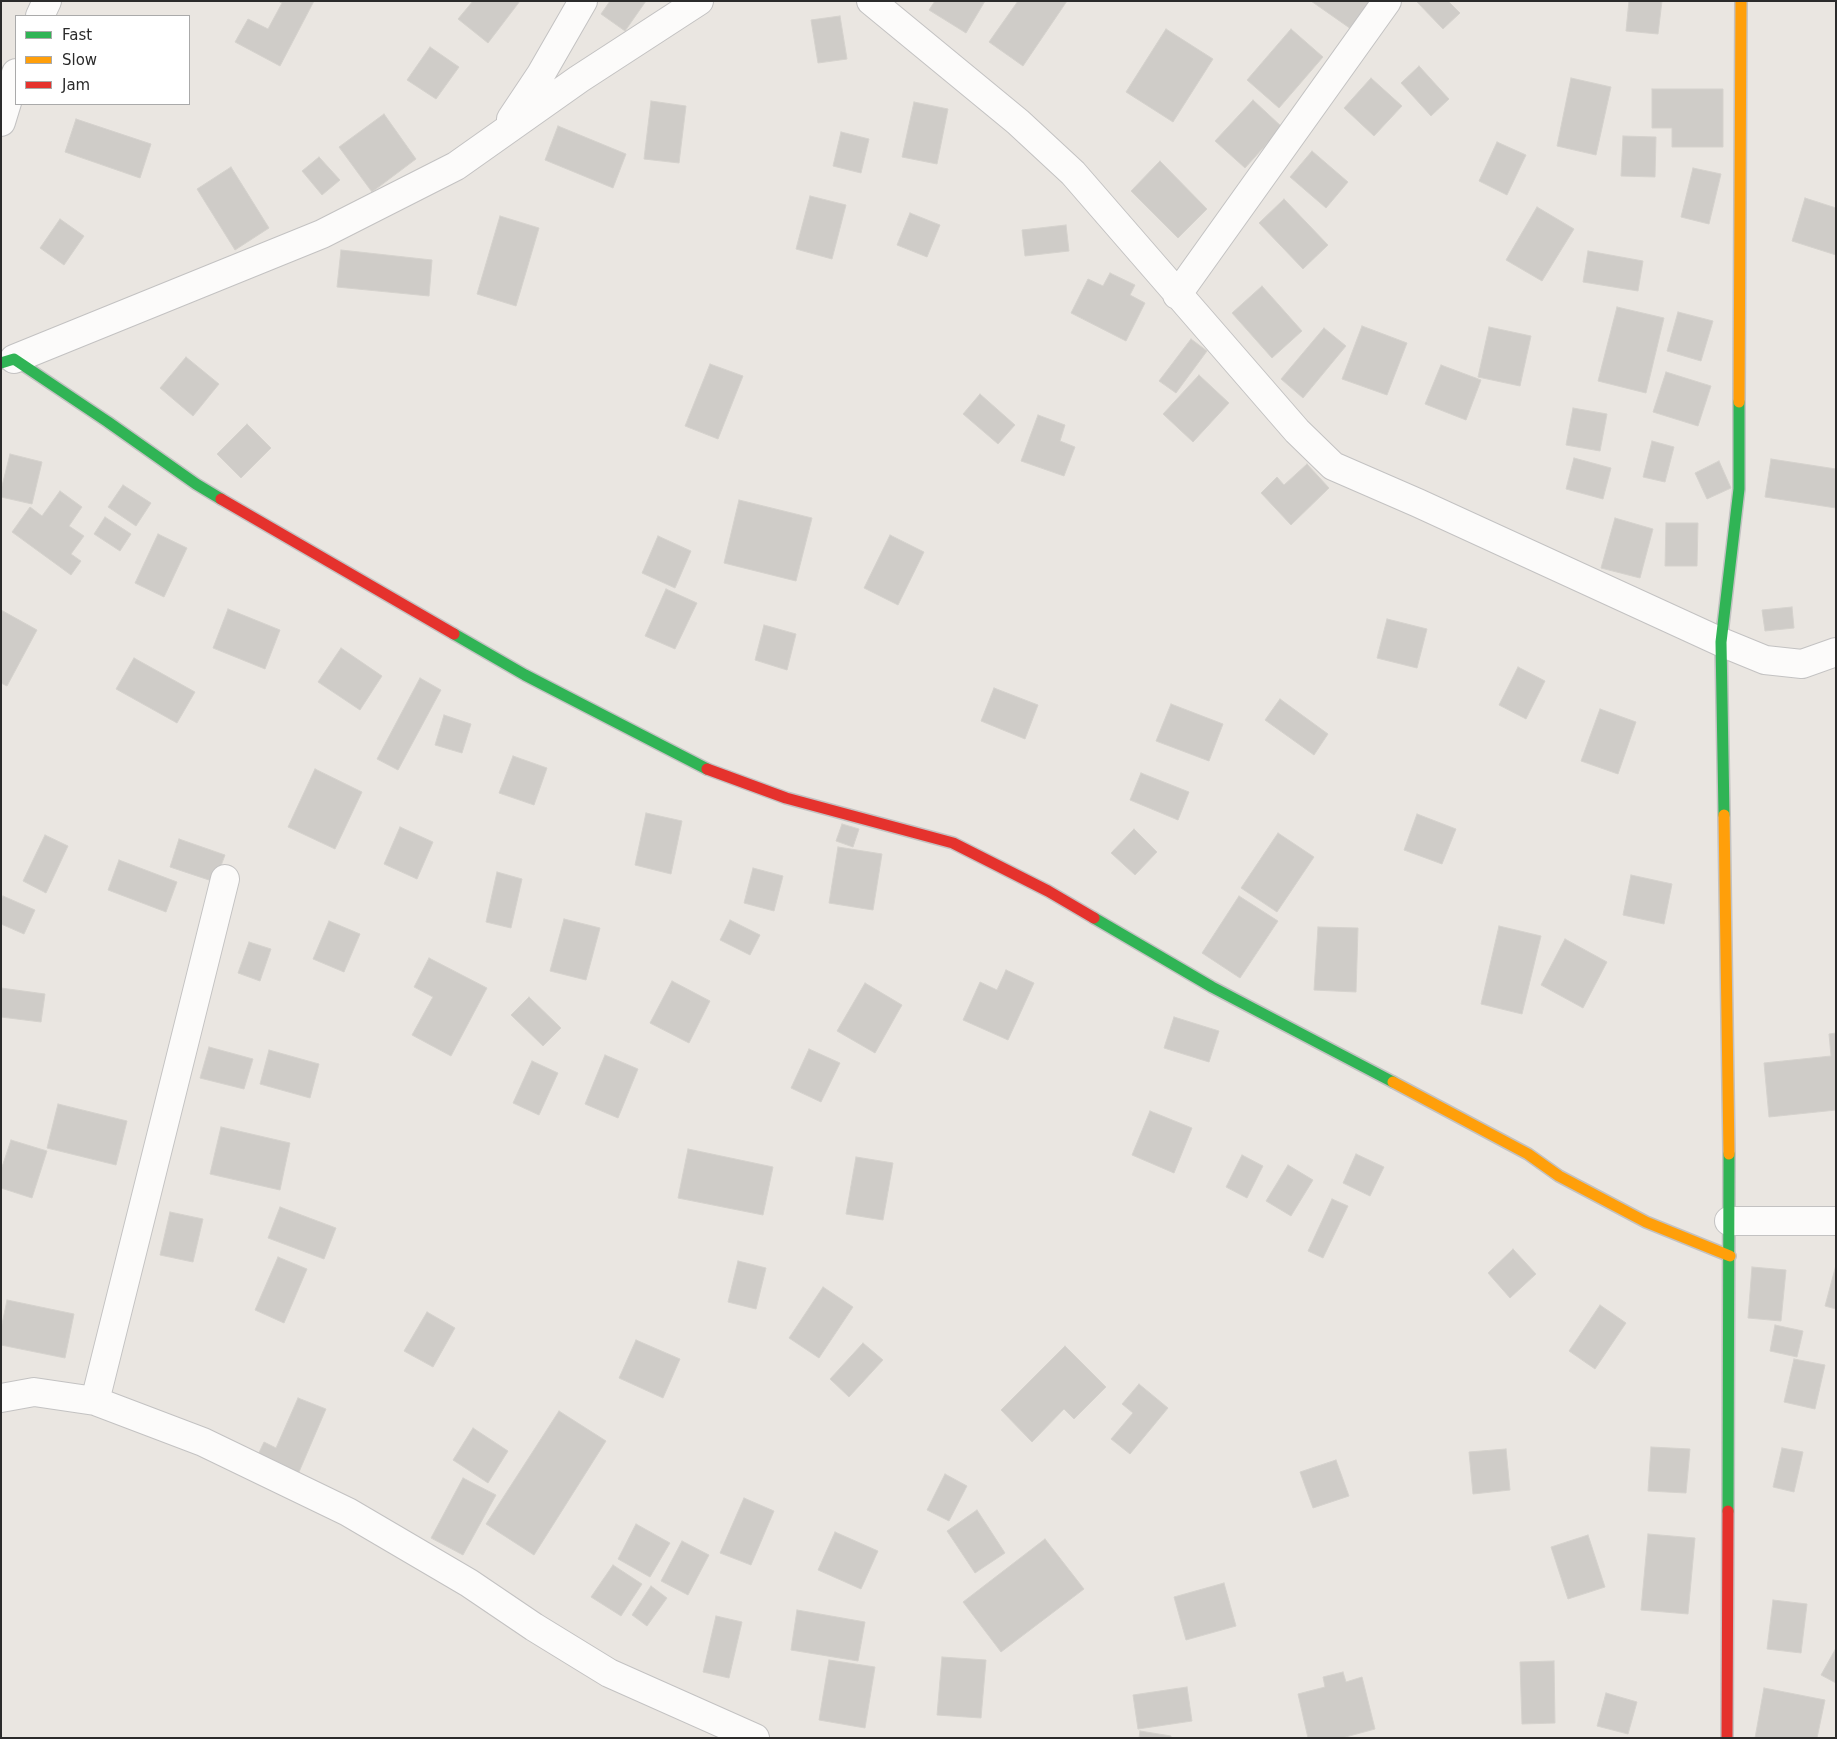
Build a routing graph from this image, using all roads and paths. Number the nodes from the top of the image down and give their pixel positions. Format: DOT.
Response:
graph roads {
  1 [pos="47,1"];
  2 [pos="583,1"];
  3 [pos="700,1"];
  4 [pos="871,1"];
  5 [pos="1387,1"];
  6 [pos="1741,1"];
  7 [pos="40,15"];
  8 [pos="15,76"];
  9 [pos="1,122"];
  10 [pos="503,132"];
  11 [pos="1177,295"];
  12 [pos="8,361"];
  13 [pos="1721,642"];
  14 [pos="1836,652"];
  15 [pos="225,879"];
  16 [pos="1729,1220"];
  17 [pos="1836,1221"];
  18 [pos="1730,1256"];
  19 [pos="1,1398"];
  20 [pos="95,1401"];
  21 [pos="755,1738"];
  22 [pos="1727,1738"];
  1 -- 7 [label="street"];
  2 -- 10 [label="street"];
  3 -- 10 [label="street"];
  4 -- 11 [label="street"];
  5 -- 11 [label="street"];
  6 -- 13 [label="street"];
  8 -- 9 [label="street"];
  10 -- 12 [label="street"];
  11 -- 13 [label="street"];
  12 -- 18 [label="street"];
  13 -- 14 [label="street"];
  13 -- 16 [label="street"];
  15 -- 20 [label="street"];
  16 -- 17 [label="street"];
  16 -- 18 [label="street"];
  18 -- 22 [label="street"];
  19 -- 20 [label="street"];
  20 -- 21 [label="street"];
}
